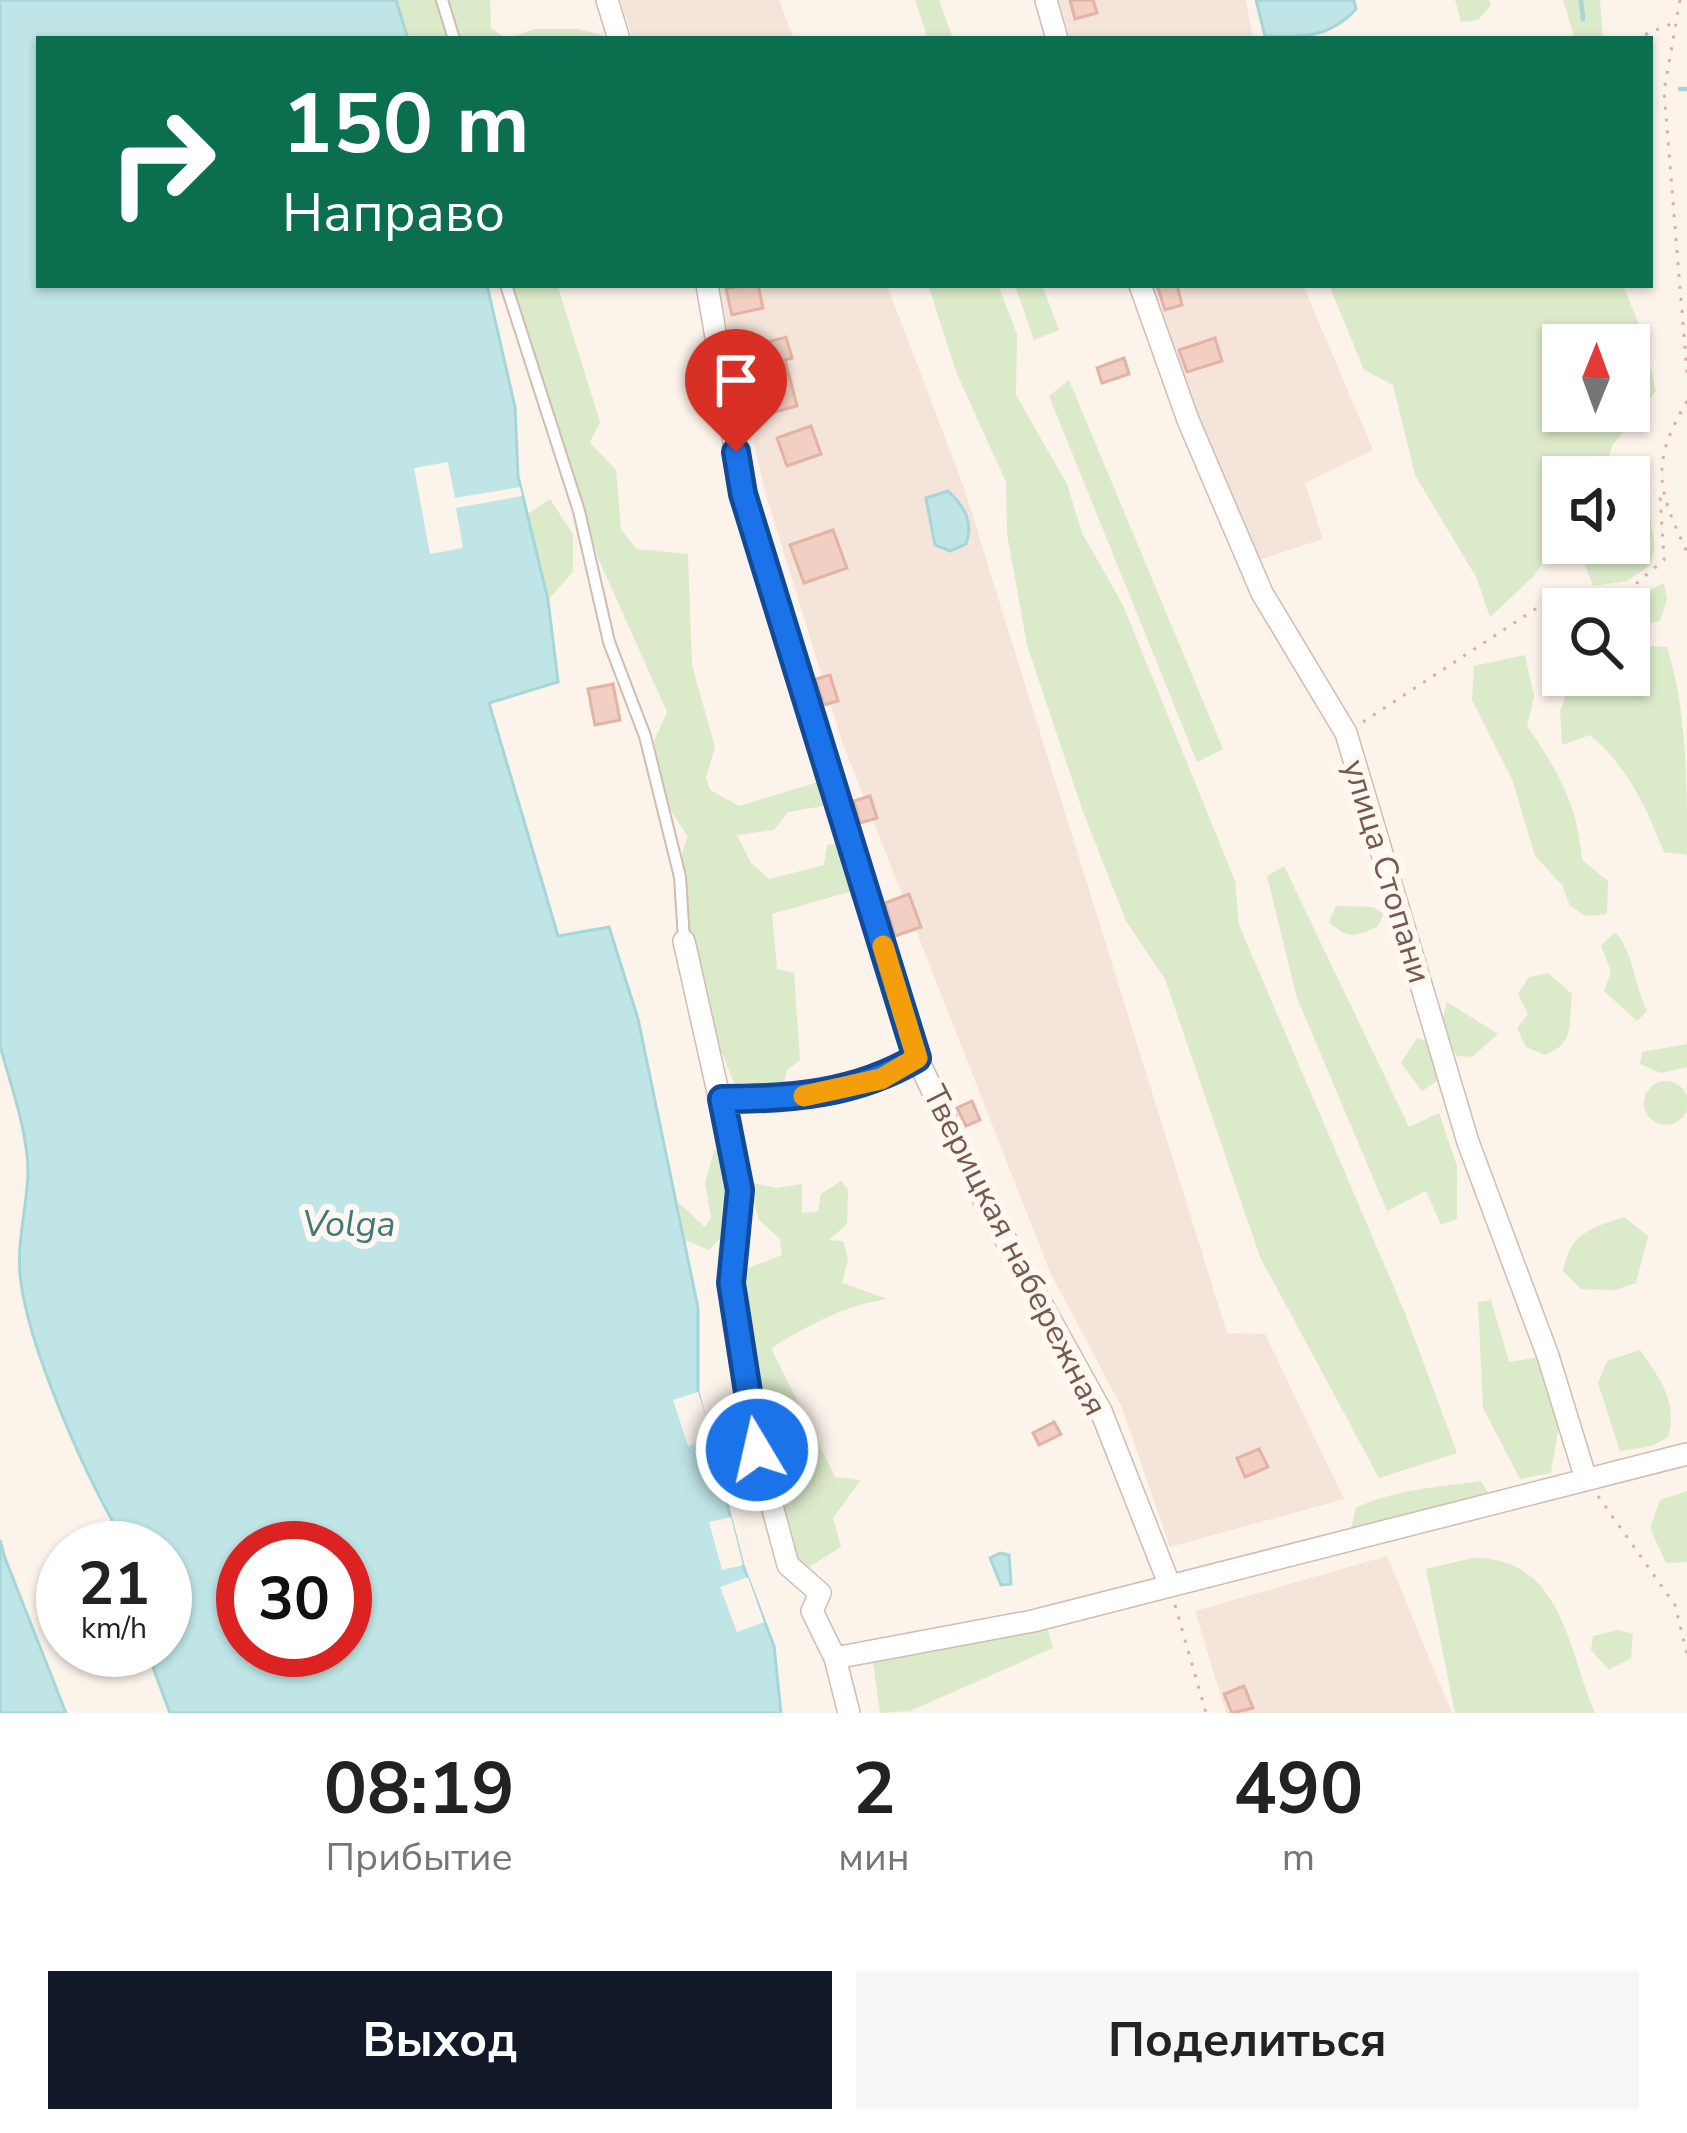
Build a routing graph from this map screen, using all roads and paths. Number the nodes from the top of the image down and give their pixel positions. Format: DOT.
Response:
graph roads {
  1 [pos="442,0"];
  2 [pos="607,0"];
  3 [pos="1046,0"];
  4 [pos="1680,0"];
  5 [pos="1674,22"];
  6 [pos="453,36"];
  7 [pos="618,36"];
  8 [pos="1056,36"];
  9 [pos="1641,36"];
  10 [pos="507,288"];
  11 [pos="708,288"];
  12 [pos="1141,288"];
  13 [pos="1687,373"];
  14 [pos="1687,401"];
  15 [pos="1660,494"];
  16 [pos="1687,552"];
  17 [pos="1346,733"];
  18 [pos="684,941"];
  19 [pos="917,1058"];
  20 [pos="722,1099"];
  21 [pos="1687,1454"];
  22 [pos="1586,1479"];
  23 [pos="1169,1586"];
  24 [pos="1687,1654"];
  25 [pos="836,1658"];
  26 [pos="849,1713"];
  27 [pos="1206,1713"];
  1 -- 6 [label="lane"];
  2 -- 7 [label="street"];
  3 -- 8 [label="street"];
  4 -- 5 [label="path"];
  5 -- 9 [label="path"];
  5 -- 13 [label="path"];
  10 -- 18 [label="lane"];
  11 -- 19 [label="street, Тверицкая набережная"];
  12 -- 17 [label="street, улица Стопани"];
  14 -- 15 [label="path"];
  15 -- 16 [label="path"];
  15 -- 17 [label="path"];
  17 -- 22 [label="street, улица Стопани"];
  18 -- 20 [label="street"];
  19 -- 20 [label="lane"];
  19 -- 23 [label="street, Тверицкая набережная"];
  20 -- 25 [label="street"];
  21 -- 22 [label="street"];
  22 -- 23 [label="street"];
  22 -- 24 [label="path"];
  23 -- 25 [label="street"];
  23 -- 27 [label="path"];
  25 -- 26 [label="street"];
}
